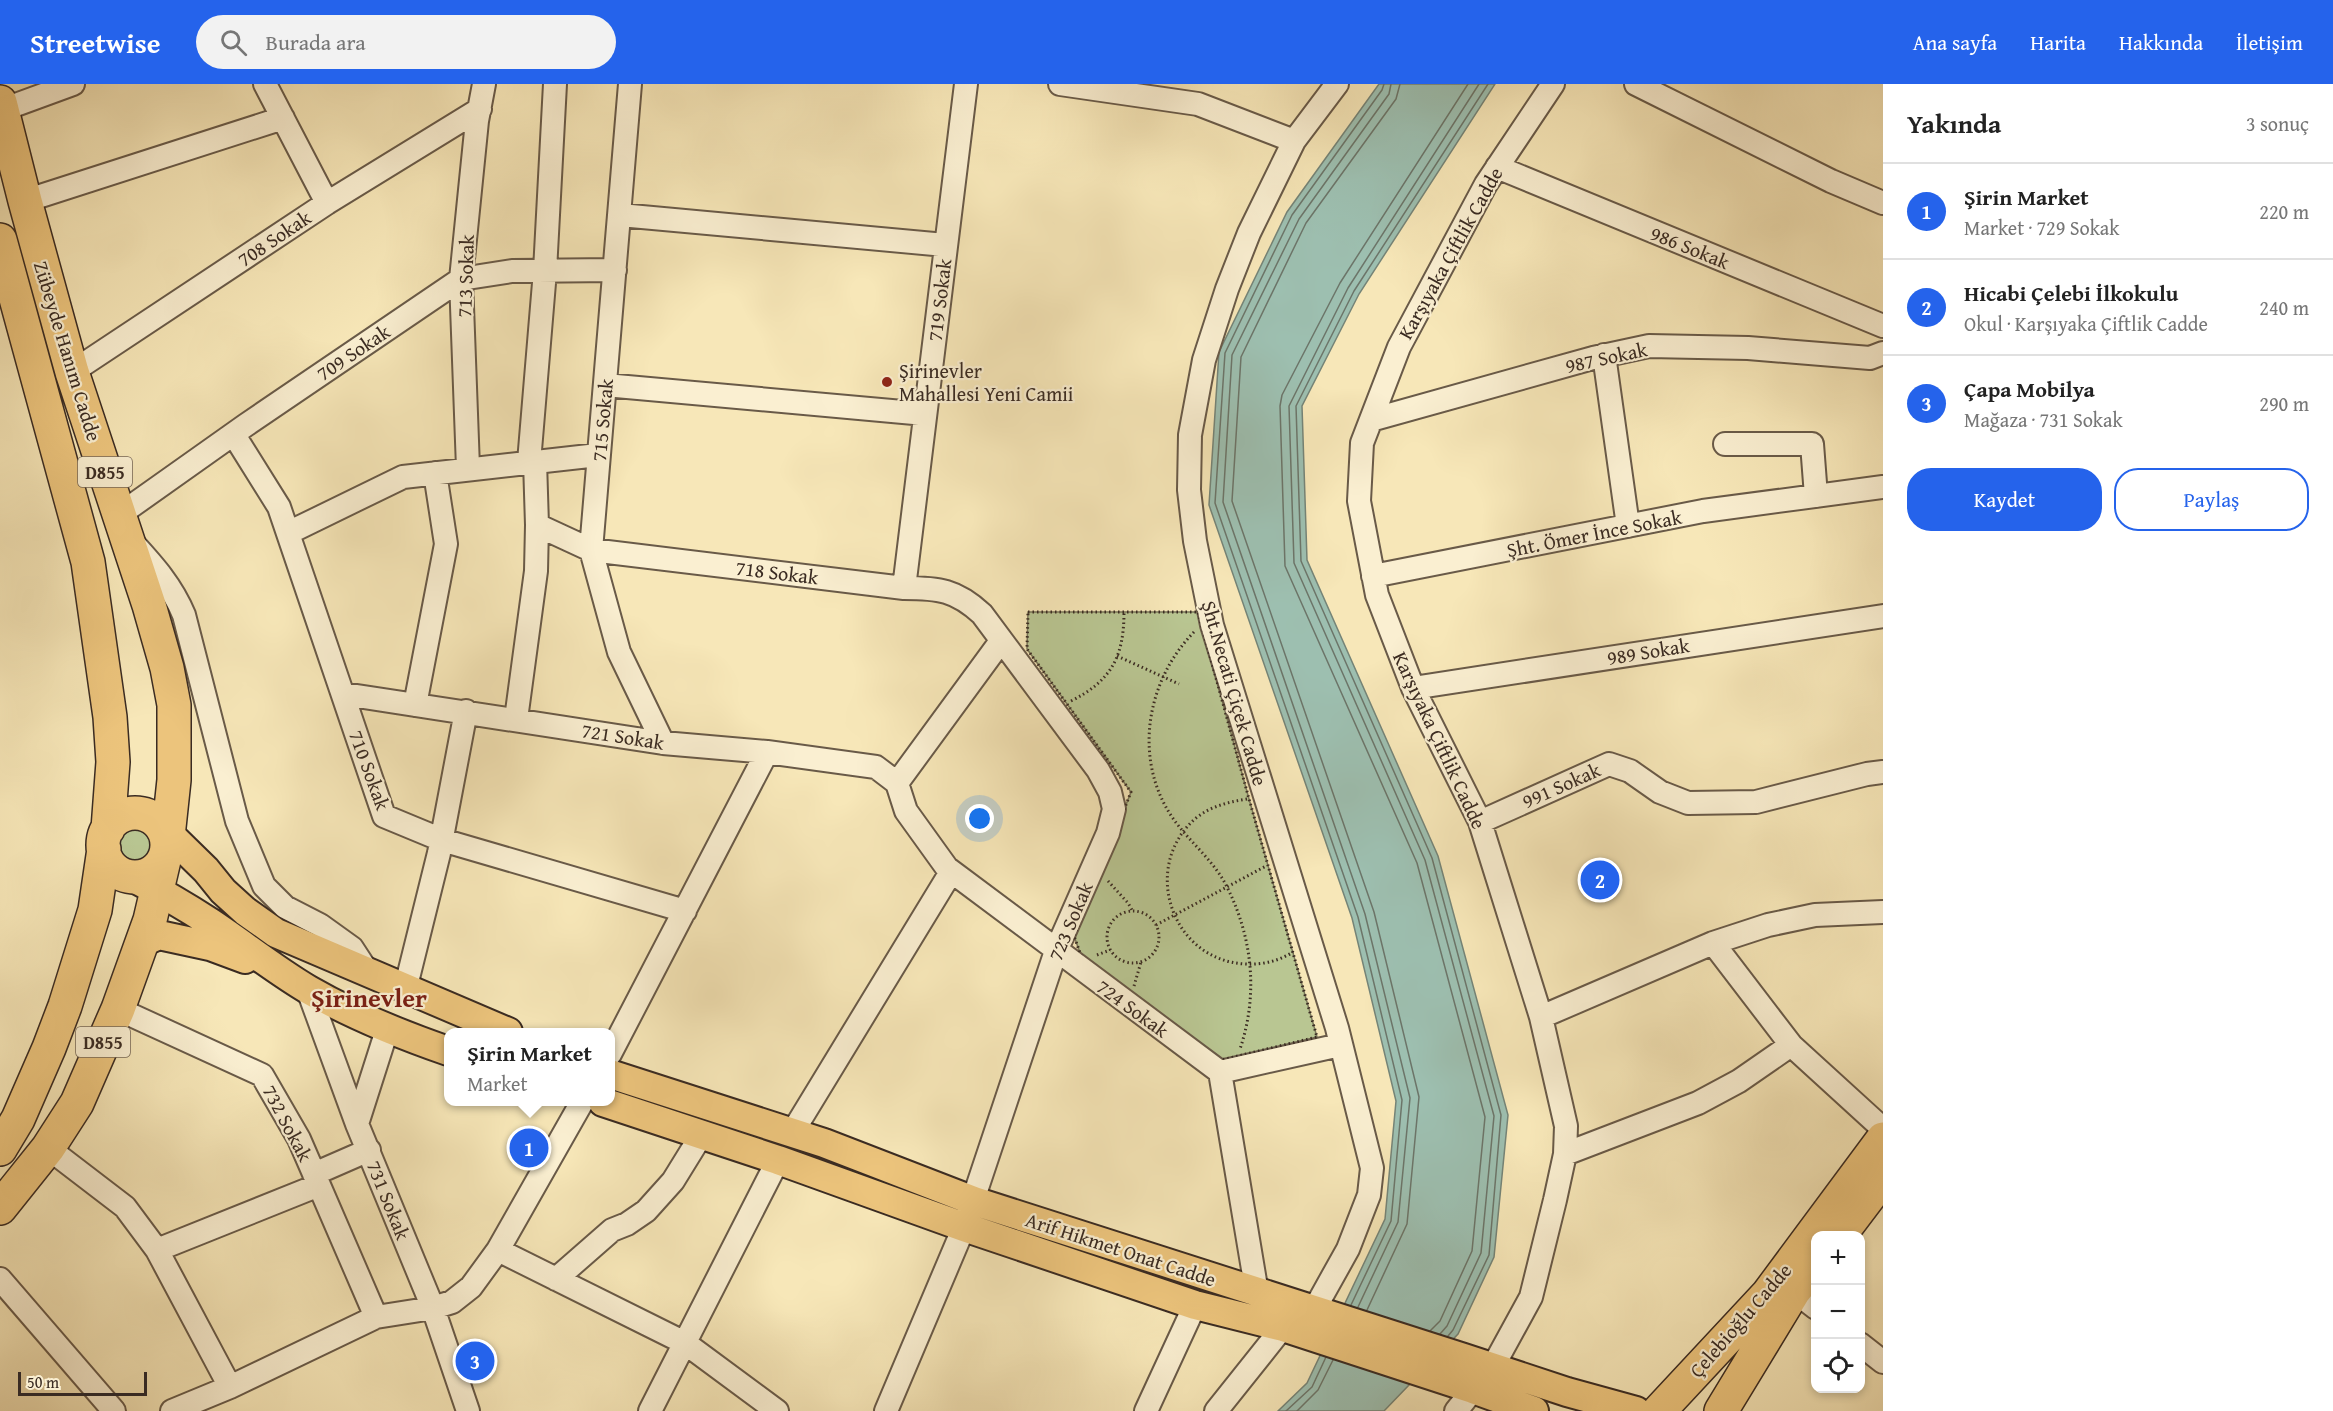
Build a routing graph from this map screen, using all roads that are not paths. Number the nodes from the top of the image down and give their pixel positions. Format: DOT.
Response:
graph roads {
  1 [pos="73,84"];
  2 [pos="265,84"];
  3 [pos="484,84"];
  4 [pos="555,84"];
  5 [pos="630,84"];
  6 [pos="966,84"];
  7 [pos="1060,84"];
  8 [pos="1337,84"];
  9 [pos="1552,84"];
  10 [pos="1636,84"];
  11 [pos="1197,94"];
  12 [pos="1,106"];
  13 [pos="480,109"];
  14 [pos="283,118"];
  15 [pos="1294,141"];
  16 [pos="1497,167"];
  17 [pos="25,201"];
  18 [pos="327,202"];
  19 [pos="1883,203"];
  20 [pos="620,216"];
  21 [pos="0,240"];
  22 [pos="945,245"];
  23 [pos="615,270"];
  24 [pos="545,271"];
  25 [pos="461,279"];
  26 [pos="1883,326"];
  27 [pos="1883,353"];
  28 [pos="1604,355"];
  29 [pos="72,372"];
  30 [pos="605,385"];
  31 [pos="925,414"];
  32 [pos="1371,420"];
  33 [pos="234,435"];
  34 [pos="1725,444"];
  35 [pos="598,455"];
  36 [pos="532,461"];
  37 [pos="468,468"];
  38 [pos="435,473"];
  39 [pos="1883,487"];
  40 [pos="1816,496"];
  41 [pos="122,525"];
  42 [pos="537,525"];
  43 [pos="1628,526"];
  44 [pos="288,533"];
  45 [pos="591,550"];
  46 [pos="1373,576"];
  47 [pos="904,588"];
  48 [pos="1883,616"];
  49 [pos="1001,640"];
  50 [pos="1413,688"];
  51 [pos="344,694"];
  52 [pos="415,705"];
  53 [pos="466,711"];
  54 [pos="516,719"];
  55 [pos="663,743"];
  56 [pos="767,752"];
  57 [pos="1883,772"];
  58 [pos="174,778"];
  59 [pos="897,783"];
  60 [pos="1480,822"];
  61 [pos="106,839"];
  62 [pos="442,840"];
  63 [pos="165,841"];
  64 [pos="206,870"];
  65 [pos="951,872"];
  66 [pos="144,883"];
  67 [pos="685,911"];
  68 [pos="1883,912"];
  69 [pos="141,943"];
  70 [pos="1713,943"];
  71 [pos="1056,951"];
  72 [pos="279,971"];
  73 [pos="369,974"];
  74 [pos="308,990"];
  75 [pos="405,990"];
  76 [pos="118,1009"];
  77 [pos="1541,1017"];
  78 [pos="498,1028"];
  79 [pos="387,1030"];
  80 [pos="615,1044"];
  81 [pos="1340,1045"];
  82 [pos="1791,1045"];
  83 [pos="444,1050"];
  84 [pos="1220,1072"];
  85 [pos="615,1076"];
  86 [pos="615,1105"];
  87 [pos="579,1106"];
  88 [pos="357,1124"];
  89 [pos="1883,1129"];
  90 [pos="792,1133"];
  91 [pos="702,1134"];
  92 [pos="1883,1139"];
  93 [pos="48,1148"];
  94 [pos="0,1149"];
  95 [pos="369,1150"];
  96 [pos="1565,1154"];
  97 [pos="778,1160"];
  98 [pos="1883,1178"];
  99 [pos="317,1179"];
  100 [pos="974,1201"];
  101 [pos="0,1208"];
  102 [pos="964,1227"];
  103 [pos="1843,1231"];
  104 [pos="157,1250"];
  105 [pos="498,1250"];
  106 [pos="1811,1278"];
  107 [pos="0,1279"];
  108 [pos="556,1279"];
  109 [pos="1257,1293"];
  110 [pos="1805,1300"];
  111 [pos="1195,1305"];
  112 [pos="433,1308"];
  113 [pos="376,1317"];
  114 [pos="1321,1321"];
  115 [pos="1283,1327"];
  116 [pos="686,1342"];
  117 [pos="1865,1348"];
  118 [pos="1883,1362"];
  119 [pos="1479,1384"];
  120 [pos="230,1387"];
  121 [pos="114,1411"];
  122 [pos="172,1411"];
  123 [pos="468,1411"];
  124 [pos="650,1411"];
  125 [pos="777,1411"];
  126 [pos="886,1411"];
  127 [pos="1146,1411"];
  128 [pos="1216,1411"];
  129 [pos="1456,1411"];
  130 [pos="1534,1411"];
  131 [pos="1636,1411"];
  132 [pos="1659,1411"];
  133 [pos="1721,1411"];
  1 -- 12 [label="street"];
  2 -- 14 [label="street"];
  3 -- 13 [label="street, 713 Sokak"];
  4 -- 24 [label="street"];
  5 -- 20 [label="street, 715 Sokak"];
  6 -- 22 [label="street, 719 Sokak"];
  7 -- 11 [label="street"];
  8 -- 15 [label="street, Şht.Necati Çiçek Cadde"];
  9 -- 16 [label="street, Karşıyaka Çiftlik Cadde"];
  10 -- 19 [label="street"];
  11 -- 15 [label="street"];
  12 -- 17 [label="highway, Zübeyde Hanım Cadde / D855"];
  13 -- 18 [label="street, 708 Sokak"];
  13 -- 25 [label="street, 713 Sokak"];
  14 -- 17 [label="street"];
  14 -- 18 [label="street"];
  15 -- 81 [label="street, Şht.Necati Çiçek Cadde"];
  16 -- 26 [label="street, 986 Sokak"];
  16 -- 32 [label="street, Karşıyaka Çiftlik Cadde"];
  17 -- 29 [label="highway, Zübeyde Hanım Cadde / D855"];
  18 -- 29 [label="street, 708 Sokak"];
  20 -- 22 [label="street"];
  20 -- 23 [label="street, 715 Sokak"];
  21 -- 61 [label="highway, Zübeyde Hanım Cadde / D855"];
  22 -- 31 [label="street, 719 Sokak"];
  23 -- 24 [label="street, 709 Sokak"];
  23 -- 30 [label="street, 715 Sokak"];
  24 -- 25 [label="street, 709 Sokak"];
  24 -- 36 [label="street"];
  25 -- 33 [label="street, 709 Sokak"];
  25 -- 37 [label="street, 713 Sokak"];
  27 -- 28 [label="street, 987 Sokak"];
  28 -- 32 [label="street, 987 Sokak"];
  28 -- 43 [label="street"];
  29 -- 41 [label="highway, Zübeyde Hanım Cadde / D855"];
  30 -- 31 [label="street"];
  30 -- 35 [label="street, 715 Sokak"];
  31 -- 47 [label="street, 719 Sokak"];
  32 -- 46 [label="street, Karşıyaka Çiftlik Cadde"];
  33 -- 41 [label="street, 709 Sokak"];
  33 -- 44 [label="street, 710 Sokak"];
  34 -- 40 [label="street"];
  35 -- 36 [label="street"];
  35 -- 45 [label="street, 715 Sokak"];
  36 -- 37 [label="street"];
  36 -- 42 [label="street"];
  37 -- 38 [label="street"];
  38 -- 44 [label="street"];
  38 -- 52 [label="street"];
  39 -- 40 [label="street, Şht. Ömer İnce Sokak"];
  40 -- 43 [label="street, Şht. Ömer İnce Sokak"];
  41 -- 58 [label="highway, Zübeyde Hanım Cadde / D855"];
  41 -- 73 [label="street"];
  42 -- 45 [label="street, 718 Sokak"];
  42 -- 54 [label="street"];
  43 -- 46 [label="street, Şht. Ömer İnce Sokak"];
  44 -- 51 [label="street, 710 Sokak"];
  45 -- 47 [label="street, 718 Sokak"];
  45 -- 55 [label="street, 715 Sokak"];
  46 -- 50 [label="street, Karşıyaka Çiftlik Cadde"];
  47 -- 49 [label="street, 718 Sokak"];
  48 -- 50 [label="street, 989 Sokak"];
  49 -- 59 [label="street"];
  49 -- 71 [label="street, 723 Sokak"];
  50 -- 60 [label="street, Karşıyaka Çiftlik Cadde"];
  51 -- 52 [label="street, 721 Sokak"];
  51 -- 62 [label="street, 710 Sokak"];
  52 -- 53 [label="street, 721 Sokak"];
  53 -- 54 [label="street, 721 Sokak"];
  53 -- 62 [label="street"];
  54 -- 55 [label="street, 721 Sokak"];
  55 -- 56 [label="street, 721 Sokak"];
  56 -- 59 [label="street, 721 Sokak"];
  56 -- 67 [label="street"];
  57 -- 60 [label="street, 991 Sokak"];
  58 -- 63 [label="highway, Zübeyde Hanım Cadde / D855"];
  58 -- 64 [label="main road"];
  59 -- 65 [label="street, 724 Sokak"];
  60 -- 77 [label="street, Karşıyaka Çiftlik Cadde"];
  61 -- 63 [label="highway"];
  61 -- 66 [label="highway"];
  61 -- 94 [label="highway, Zübeyde Hanım Cadde / D855"];
  62 -- 67 [label="street, 710 Sokak"];
  62 -- 75 [label="street"];
  63 -- 64 [label="main road"];
  63 -- 66 [label="highway, Zübeyde Hanım Cadde / D855"];
  64 -- 73 [label="main road"];
  65 -- 71 [label="street, 724 Sokak"];
  65 -- 90 [label="street"];
  66 -- 69 [label="highway, Zübeyde Hanım Cadde / D855"];
  66 -- 72 [label="main road"];
  67 -- 80 [label="street"];
  68 -- 70 [label="street"];
  69 -- 72 [label="main road"];
  69 -- 76 [label="highway, Zübeyde Hanım Cadde / D855"];
  70 -- 77 [label="street"];
  70 -- 82 [label="street"];
  71 -- 84 [label="street, 724 Sokak"];
  71 -- 100 [label="street, 723 Sokak"];
  72 -- 74 [label="main road"];
  73 -- 75 [label="main road"];
  74 -- 79 [label="main road"];
  74 -- 88 [label="street, 731 Sokak"];
  75 -- 78 [label="main road"];
  76 -- 93 [label="highway, Zübeyde Hanım Cadde / D855"];
  76 -- 99 [label="street, 732 Sokak"];
  77 -- 96 [label="street, Karşıyaka Çiftlik Cadde"];
  79 -- 83 [label="main road"];
  79 -- 88 [label="street"];
  81 -- 84 [label="street"];
  81 -- 114 [label="street, Şht.Necati Çiçek Cadde"];
  82 -- 89 [label="street"];
  82 -- 96 [label="street"];
  84 -- 109 [label="street"];
  85 -- 90 [label="main road, Arif Hikmet Onat Cadde"];
  86 -- 91 [label="main road, Arif Hikmet Onat Cadde"];
  87 -- 105 [label="street"];
  88 -- 95 [label="street, 731 Sokak"];
  90 -- 100 [label="main road, Arif Hikmet Onat Cadde"];
  91 -- 97 [label="main road, Arif Hikmet Onat Cadde"];
  91 -- 108 [label="street"];
  92 -- 132 [label="highway, Çelebioğlu Cadde"];
  93 -- 101 [label="highway, Zübeyde Hanım Cadde / D855"];
  93 -- 104 [label="street"];
  95 -- 99 [label="street"];
  95 -- 112 [label="street, 731 Sokak"];
  96 -- 119 [label="street, Karşıyaka Çiftlik Cadde"];
  97 -- 102 [label="main road, Arif Hikmet Onat Cadde"];
  97 -- 116 [label="street"];
  98 -- 103 [label="highway"];
  99 -- 104 [label="street"];
  99 -- 113 [label="street, 732 Sokak"];
  100 -- 102 [label="street, 723 Sokak"];
  100 -- 109 [label="main road, Arif Hikmet Onat Cadde"];
  102 -- 111 [label="main road, Arif Hikmet Onat Cadde"];
  102 -- 126 [label="street, 723 Sokak"];
  104 -- 120 [label="street"];
  105 -- 108 [label="street"];
  105 -- 112 [label="street"];
  106 -- 110 [label="highway, Çelebioğlu Cadde"];
  107 -- 121 [label="street"];
  108 -- 116 [label="street"];
  109 -- 114 [label="main road, Arif Hikmet Onat Cadde"];
  110 -- 133 [label="highway, Çelebioğlu Cadde"];
  111 -- 115 [label="main road, Arif Hikmet Onat Cadde"];
  111 -- 127 [label="street"];
  112 -- 113 [label="street"];
  112 -- 123 [label="street, 731 Sokak"];
  113 -- 120 [label="street"];
  114 -- 115 [label="main road, Arif Hikmet Onat Cadde"];
  114 -- 119 [label="main road, Arif Hikmet Onat Cadde"];
  115 -- 128 [label="street"];
  116 -- 124 [label="street"];
  116 -- 125 [label="street"];
  117 -- 118 [label="street"];
  119 -- 129 [label="street, Karşıyaka Çiftlik Cadde"];
  119 -- 130 [label="main road, Arif Hikmet Onat Cadde"];
  119 -- 131 [label="main road, Arif Hikmet Onat Cadde"];
  120 -- 122 [label="street"];
}
